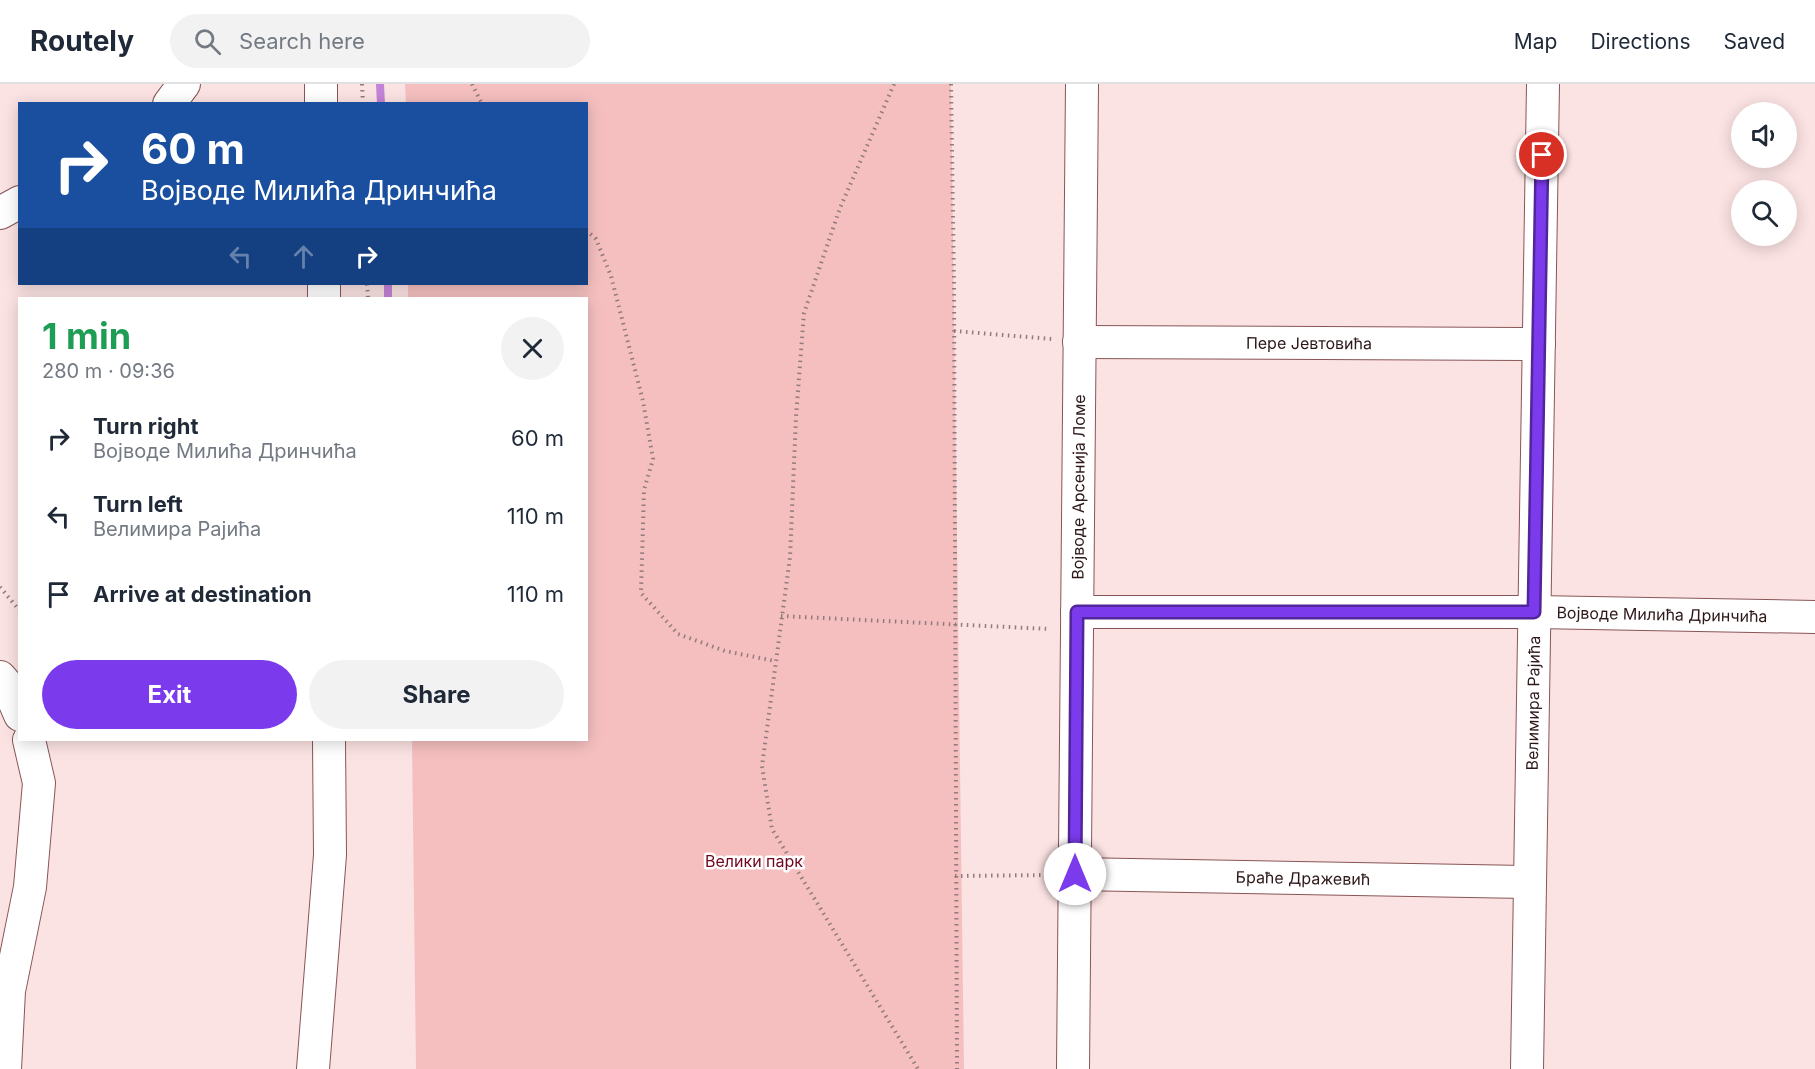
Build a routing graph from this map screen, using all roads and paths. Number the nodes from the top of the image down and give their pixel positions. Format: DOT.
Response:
graph roads {
  1 [pos="184,84"];
  2 [pos="321,84"];
  3 [pos="362,84"];
  4 [pos="472,84"];
  5 [pos="894,84"];
  6 [pos="951,84"];
  7 [pos="1082,84"];
  8 [pos="1543,84"];
  9 [pos="170,102"];
  10 [pos="321,102"];
  11 [pos="363,102"];
  12 [pos="481,102"];
  13 [pos="18,203"];
  14 [pos="0,213"];
  15 [pos="588,232"];
  16 [pos="954,332"];
  17 [pos="1079,342"];
  18 [pos="1539,344"];
  19 [pos="0,587"];
  20 [pos="18,609"];
  21 [pos="1534,612"];
  22 [pos="781,616"];
  23 [pos="1815,617"];
  24 [pos="1077,621"];
  25 [pos="955,624"];
  26 [pos="775,661"];
  27 [pos="0,677"];
  28 [pos="18,710"];
  29 [pos="29,741"];
  30 [pos="329,741"];
  31 [pos="1075,874"];
  32 [pos="955,876"];
  33 [pos="1530,882"];
  34 [pos="5,1069"];
  35 [pos="313,1069"];
  36 [pos="918,1069"];
  37 [pos="957,1069"];
  38 [pos="1073,1069"];
  39 [pos="1527,1069"];
  1 -- 9 [label="street"];
  2 -- 10 [label="street"];
  3 -- 11 [label="path"];
  4 -- 12 [label="path"];
  5 -- 22 [label="path"];
  6 -- 16 [label="path"];
  7 -- 17 [label="street, Војводе Арсенија Ломе"];
  8 -- 18 [label="street, Велимира Рајића"];
  13 -- 14 [label="street"];
  15 -- 26 [label="path"];
  16 -- 17 [label="path"];
  16 -- 25 [label="path"];
  17 -- 18 [label="street, Пере Јевтовића"];
  17 -- 24 [label="street, Војводе Арсенија Ломе"];
  18 -- 21 [label="street, Велимира Рајића"];
  19 -- 20 [label="path"];
  21 -- 23 [label="street, Војводе Милића Дринчића"];
  21 -- 24 [label="street, Војводе Милића Дринчића"];
  21 -- 33 [label="street, Велимира Рајића"];
  22 -- 25 [label="path"];
  22 -- 26 [label="path"];
  24 -- 25 [label="path"];
  24 -- 31 [label="street, Војводе Арсенија Ломе"];
  25 -- 32 [label="path"];
  26 -- 36 [label="path"];
  27 -- 28 [label="street"];
  29 -- 34 [label="street"];
  30 -- 35 [label="street"];
  31 -- 32 [label="path"];
  31 -- 33 [label="street, Браће Дражевић"];
  31 -- 38 [label="street, Војводе Арсенија Ломе"];
  32 -- 37 [label="path"];
  33 -- 39 [label="street, Велимира Рајића"];
}
